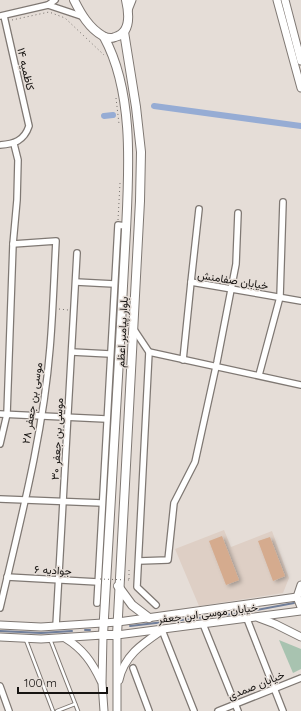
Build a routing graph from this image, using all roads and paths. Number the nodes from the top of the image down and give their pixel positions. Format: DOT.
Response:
graph roads {
  1 [pos="55,0"];
  2 [pos="74,0"];
  3 [pos="126,0"];
  4 [pos="132,0"];
  5 [pos="277,0"];
  6 [pos="285,0"];
  7 [pos="48,5"];
  8 [pos="128,10"];
  9 [pos="2,16"];
  10 [pos="84,18"];
  11 [pos="5,22"];
  12 [pos="124,32"];
  13 [pos="104,37"];
  14 [pos="126,49"];
  15 [pos="300,53"];
  16 [pos="109,55"];
  17 [pos="301,61"];
  18 [pos="301,88"];
  19 [pos="116,98"];
  20 [pos="120,130"];
  21 [pos="14,144"];
  22 [pos="0,145"];
  23 [pos="120,183"];
  24 [pos="283,202"];
  25 [pos="199,209"];
  26 [pos="238,213"];
  27 [pos="122,226"];
  28 [pos="14,244"];
  29 [pos="77,253"];
  30 [pos="76,282"];
  31 [pos="191,282"];
  32 [pos="114,284"];
  33 [pos="232,288"];
  34 [pos="280,297"];
  35 [pos="301,301"];
  36 [pos="52,309"];
  37 [pos="74,310"];
  38 [pos="133,328"];
  39 [pos="72,352"];
  40 [pos="149,352"];
  41 [pos="110,354"];
  42 [pos="183,360"];
  43 [pos="216,366"];
  44 [pos="260,376"];
  45 [pos="301,385"];
  46 [pos="0,414"];
  47 [pos="7,414"];
  48 [pos="41,416"];
  49 [pos="68,417"];
  50 [pos="106,419"];
  51 [pos="0,444"];
  52 [pos="0,499"];
  53 [pos="25,500"];
  54 [pos="63,502"];
  55 [pos="102,504"];
  56 [pos="139,561"];
  57 [pos="130,570"];
  58 [pos="7,578"];
  59 [pos="59,580"];
  60 [pos="99,580"];
  61 [pos="301,585"];
  62 [pos="118,586"];
  63 [pos="297,597"];
  64 [pos="97,603"];
  65 [pos="156,605"];
  66 [pos="301,607"];
  67 [pos="0,608"];
  68 [pos="301,610"];
  69 [pos="257,617"];
  70 [pos="149,618"];
  71 [pos="247,619"];
  72 [pos="118,622"];
  73 [pos="103,623"];
  74 [pos="203,624"];
  75 [pos="0,625"];
  76 [pos="79,625"];
  77 [pos="56,626"];
  78 [pos="162,630"];
  79 [pos="103,635"];
  80 [pos="117,635"];
  81 [pos="0,637"];
  82 [pos="80,637"];
  83 [pos="301,637"];
  84 [pos="65,638"];
  85 [pos="25,639"];
  86 [pos="50,639"];
  87 [pos="133,668"];
  88 [pos="301,678"];
  89 [pos="102,683"];
  90 [pos="0,686"];
  91 [pos="274,688"];
  92 [pos="116,694"];
  93 [pos="75,704"];
  94 [pos="235,704"];
  95 [pos="9,711"];
  96 [pos="53,711"];
  97 [pos="57,711"];
  98 [pos="78,711"];
  99 [pos="104,711"];
  100 [pos="117,711"];
  101 [pos="149,711"];
  102 [pos="194,711"];
  103 [pos="218,711"];
  104 [pos="238,711"];
  105 [pos="283,711"];
  1 -- 7 [label="street"];
  2 -- 10 [label="main road"];
  3 -- 8 [label="main road, بلوار پیامبر اعظم"];
  4 -- 8 [label="main road"];
  5 -- 18 [label="main road"];
  6 -- 15 [label="main road"];
  7 -- 9 [label="street"];
  7 -- 10 [label="street"];
  8 -- 12 [label="main road, بلوار پیامبر اعظم"];
  9 -- 11 [label="street, کاظمیه ۱۴"];
  10 -- 13 [label="main road"];
  11 -- 16 [label="path"];
  11 -- 21 [label="street, کاظمیه ۱۴"];
  12 -- 13 [label="main road"];
  12 -- 14 [label="main road, بلوار پیامبر اعظم"];
  13 -- 16 [label="main road, بلوار پیامبر اعظم"];
  14 -- 16 [label="main road"];
  14 -- 38 [label="main road, بلوار پیامبر اعظم"];
  15 -- 17 [label="main road"];
  16 -- 27 [label="main road, بلوار پیامبر اعظم"];
  19 -- 20 [label="path"];
  21 -- 22 [label="street"];
  21 -- 28 [label="street"];
  23 -- 27 [label="path"];
  24 -- 34 [label="street"];
  25 -- 31 [label="street"];
  26 -- 33 [label="street"];
  27 -- 32 [label="street"];
  27 -- 73 [label="main road, بلوار پیامبر اعظم"];
  28 -- 36 [label="street, موسی بن جعفر ۲۸"];
  28 -- 47 [label="street"];
  29 -- 30 [label="street, موسی بن جعفر ۳۰"];
  30 -- 32 [label="street"];
  30 -- 37 [label="street, موسی بن جعفر ۳۰"];
  31 -- 33 [label="street, خیابان صفامنش"];
  31 -- 42 [label="street, خیابان صفامنش"];
  32 -- 41 [label="street"];
  33 -- 34 [label="street, خیابان صفامنش"];
  33 -- 43 [label="street"];
  34 -- 35 [label="street, خیابان صفامنش"];
  34 -- 44 [label="street"];
  36 -- 37 [label="path"];
  36 -- 48 [label="street, موسی بن جعفر ۲۸"];
  37 -- 39 [label="street, موسی بن جعفر ۳۰"];
  38 -- 40 [label="street"];
  38 -- 62 [label="main road, بلوار پیامبر اعظم"];
  39 -- 41 [label="street"];
  39 -- 49 [label="street, موسی بن جعفر ۳۰"];
  40 -- 42 [label="street"];
  40 -- 56 [label="street"];
  41 -- 50 [label="street"];
  42 -- 43 [label="street"];
  43 -- 44 [label="street"];
  43 -- 56 [label="street"];
  44 -- 45 [label="street"];
  46 -- 47 [label="street"];
  47 -- 48 [label="street"];
  47 -- 51 [label="street"];
  48 -- 49 [label="street"];
  48 -- 53 [label="street, موسی بن جعفر ۲۸"];
  49 -- 50 [label="street"];
  49 -- 54 [label="street, موسی بن جعفر ۳۰"];
  50 -- 55 [label="street"];
  52 -- 53 [label="street"];
  53 -- 54 [label="street"];
  53 -- 58 [label="street, موسی بن جعفر ۲۸"];
  54 -- 55 [label="street"];
  54 -- 59 [label="street, موسی بن جعفر ۳۰"];
  55 -- 60 [label="street"];
  56 -- 65 [label="street"];
  57 -- 60 [label="path, bridge"];
  58 -- 59 [label="street, جوادیه ۶"];
  58 -- 67 [label="street, موسی بن جعفر ۲۸"];
  59 -- 60 [label="street, جوادیه ۶"];
  59 -- 77 [label="street, موسی بن جعفر ۳۰"];
  60 -- 64 [label="street"];
  61 -- 63 [label="main road"];
  62 -- 70 [label="main road"];
  62 -- 72 [label="main road, بلوار پیامبر اعظم"];
  63 -- 66 [label="main road"];
  63 -- 70 [label="main road, خیابان موسی ابن جعفر"];
  68 -- 69 [label="main road, خیابان موسی ابن جعفر"];
  69 -- 71 [label="main road, خیابان موسی ابن جعفر"];
  69 -- 83 [label="main road"];
  70 -- 72 [label="main road, خیابان موسی ابن جعفر"];
  71 -- 74 [label="main road, خیابان موسی ابن جعفر"];
  71 -- 91 [label="street"];
  72 -- 73 [label="main road, خیابان موسی ابن جعفر"];
  72 -- 80 [label="main road, بلوار پیامبر اعظم"];
  73 -- 76 [label="main road, خیابان موسی ابن جعفر"];
  73 -- 79 [label="main road, بلوار پیامبر اعظم"];
  74 -- 78 [label="main road, خیابان موسی ابن جعفر"];
  74 -- 94 [label="street"];
  75 -- 77 [label="main road, خیابان موسی ابن جعفر"];
  76 -- 77 [label="main road, خیابان موسی ابن جعفر"];
  76 -- 82 [label="main road"];
  78 -- 80 [label="main road, خیابان موسی ابن جعفر"];
  78 -- 92 [label="main road"];
  78 -- 102 [label="street"];
  79 -- 80 [label="main road"];
  79 -- 82 [label="main road"];
  79 -- 89 [label="main road"];
  80 -- 92 [label="main road"];
  81 -- 85 [label="main road"];
  82 -- 84 [label="main road"];
  84 -- 86 [label="main road"];
  84 -- 89 [label="main road"];
  85 -- 86 [label="main road"];
  85 -- 96 [label="lane"];
  86 -- 93 [label="lane"];
  87 -- 101 [label="street"];
  88 -- 91 [label="street, خیابان صمدی"];
  89 -- 99 [label="main road"];
  90 -- 95 [label="street"];
  91 -- 94 [label="street, خیابان صمدی"];
  91 -- 105 [label="street"];
  92 -- 100 [label="main road"];
  93 -- 97 [label="lane"];
  93 -- 98 [label="lane"];
  94 -- 103 [label="street, خیابان صمدی"];
  94 -- 104 [label="street"];
}
